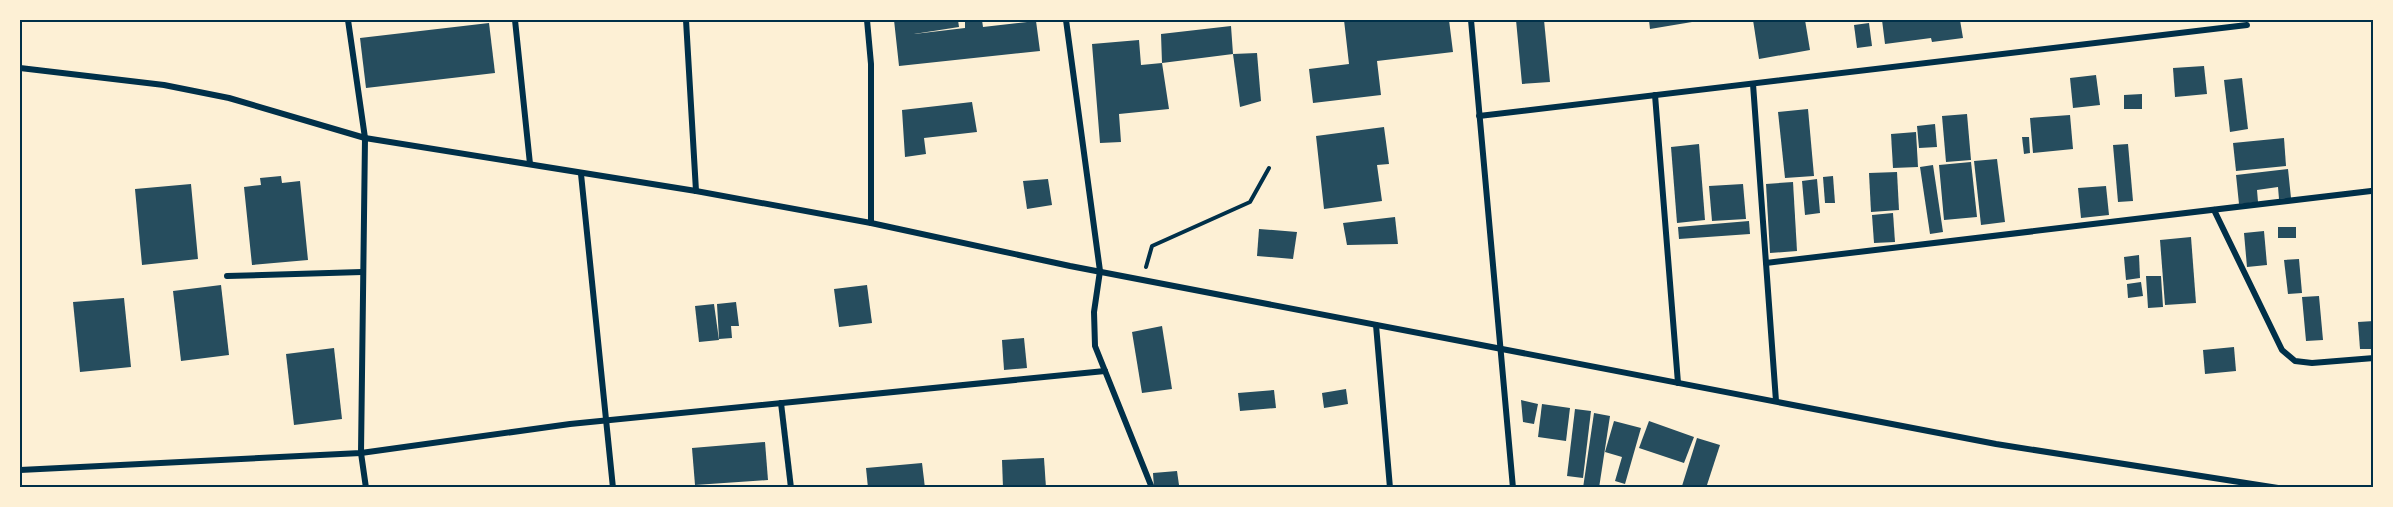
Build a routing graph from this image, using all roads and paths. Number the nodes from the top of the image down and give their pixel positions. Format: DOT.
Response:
graph roads {
  1 [pos="348,20"];
  2 [pos="515,20"];
  3 [pos="686,20"];
  4 [pos="867,20"];
  5 [pos="1066,20"];
  6 [pos="1471,20"];
  7 [pos="2247,25"];
  8 [pos="20,68"];
  9 [pos="1753,84"];
  10 [pos="1655,95"];
  11 [pos="1479,116"];
  12 [pos="364,138"];
  13 [pos="530,164"];
  14 [pos="1269,168"];
  15 [pos="581,174"];
  16 [pos="2371,190"];
  17 [pos="696,191"];
  18 [pos="2214,210"];
  19 [pos="871,223"];
  20 [pos="1766,263"];
  21 [pos="1100,271"];
  22 [pos="362,272"];
  23 [pos="227,276"];
  24 [pos="1142,279"];
  25 [pos="1376,325"];
  26 [pos="1499,348"];
  27 [pos="2373,358"];
  28 [pos="1105,371"];
  29 [pos="1678,383"];
  30 [pos="1776,402"];
  31 [pos="781,403"];
  32 [pos="606,420"];
  33 [pos="361,453"];
  34 [pos="20,470"];
  35 [pos="366,488"];
  36 [pos="613,488"];
  37 [pos="791,488"];
  38 [pos="1152,488"];
  39 [pos="1390,488"];
  40 [pos="1513,488"];
  41 [pos="2278,488"];
  1 -- 12 [label="street"];
  2 -- 13 [label="street"];
  3 -- 17 [label="street"];
  4 -- 19 [label="street"];
  5 -- 21 [label="street"];
  6 -- 11 [label="street"];
  7 -- 9 [label="street"];
  8 -- 12 [label="street"];
  9 -- 10 [label="street"];
  9 -- 20 [label="street"];
  10 -- 11 [label="street"];
  10 -- 29 [label="street"];
  11 -- 26 [label="street"];
  12 -- 13 [label="street"];
  12 -- 22 [label="street"];
  13 -- 15 [label="street"];
  14 -- 24 [label="path"];
  15 -- 17 [label="street"];
  15 -- 32 [label="street"];
  16 -- 18 [label="street"];
  17 -- 19 [label="street"];
  18 -- 20 [label="street"];
  18 -- 27 [label="street"];
  19 -- 21 [label="street"];
  20 -- 30 [label="street"];
  21 -- 24 [label="street"];
  21 -- 28 [label="street"];
  22 -- 23 [label="street"];
  22 -- 33 [label="street"];
  24 -- 25 [label="street"];
  25 -- 26 [label="street"];
  25 -- 39 [label="street"];
  26 -- 29 [label="street"];
  26 -- 40 [label="street"];
  28 -- 31 [label="street"];
  28 -- 38 [label="street"];
  29 -- 30 [label="street"];
  30 -- 41 [label="street"];
  31 -- 32 [label="street"];
  31 -- 37 [label="street"];
  32 -- 33 [label="street"];
  32 -- 36 [label="street"];
  33 -- 34 [label="street"];
  33 -- 35 [label="street"];
}
